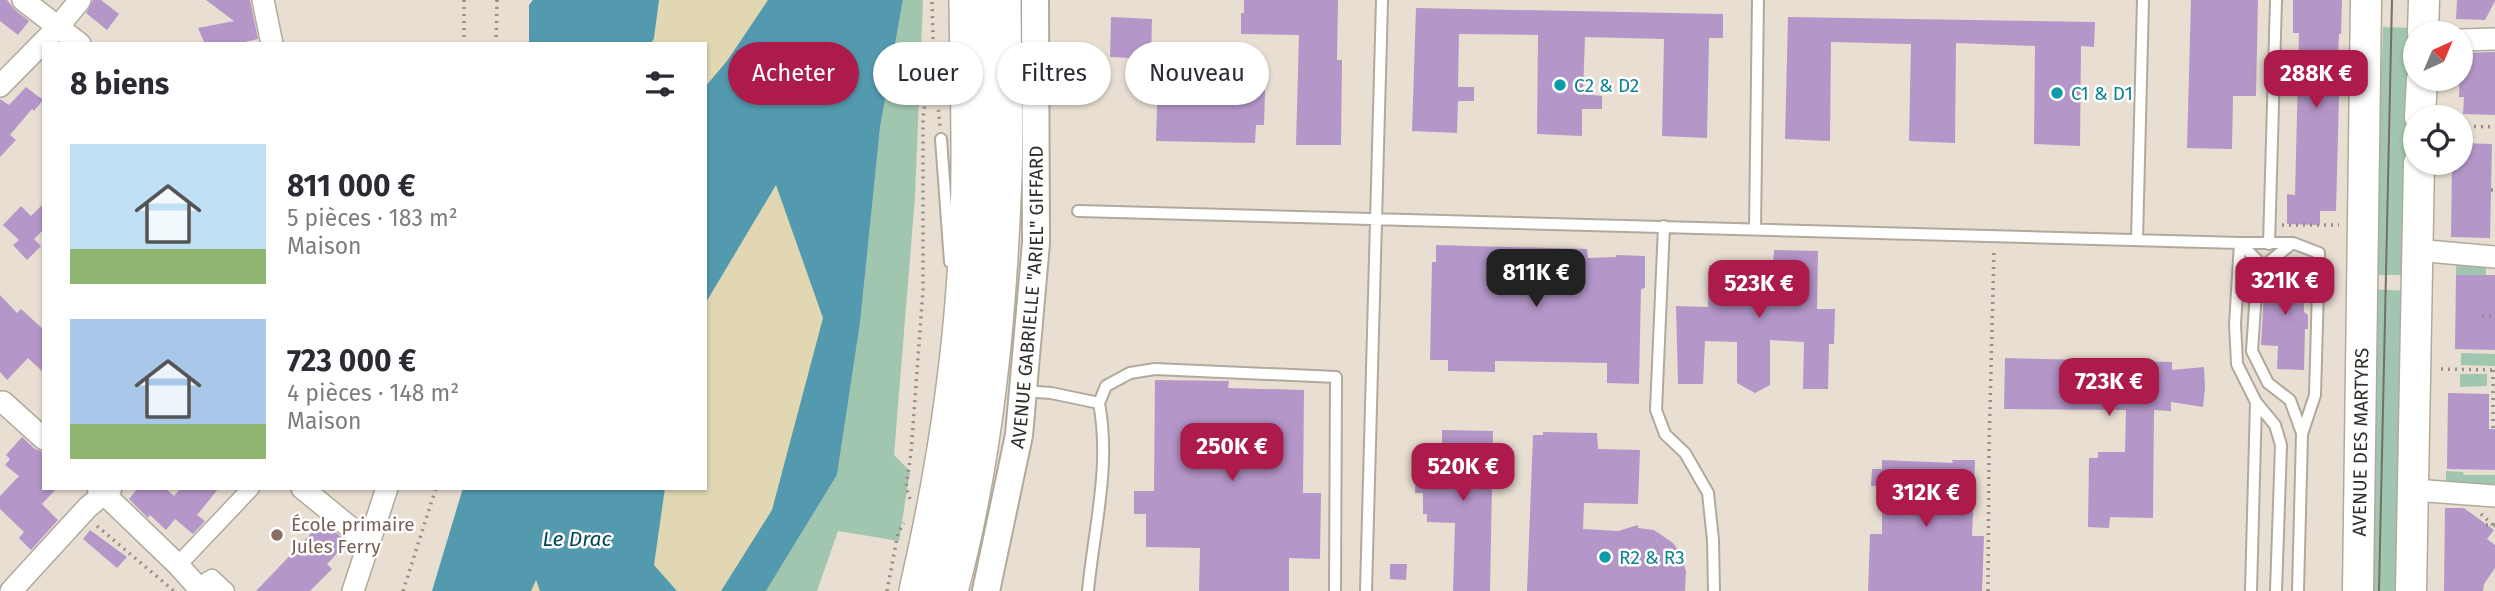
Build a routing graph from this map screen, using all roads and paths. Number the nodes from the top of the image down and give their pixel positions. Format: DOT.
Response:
graph roads {
  1 [pos="23,0"];
  2 [pos="80,0"];
  3 [pos="263,0"];
  4 [pos="464,0"];
  5 [pos="495,0"];
  6 [pos="932,0"];
  7 [pos="968,0"];
  8 [pos="1002,0"];
  9 [pos="1035,0"];
  10 [pos="1382,0"];
  11 [pos="1758,0"];
  12 [pos="2143,0"];
  13 [pos="2276,0"];
  14 [pos="2366,0"];
  15 [pos="2424,0"];
  16 [pos="2423,21"];
  17 [pos="58,27"];
  18 [pos="933,38"];
  19 [pos="2495,39"];
  20 [pos="2473,40"];
  21 [pos="43,42"];
  22 [pos="77,42"];
  23 [pos="272,42"];
  24 [pos="464,42"];
  25 [pos="496,42"];
  26 [pos="42,43"];
  27 [pos="0,86"];
  28 [pos="2473,127"];
  29 [pos="2495,127"];
  30 [pos="941,139"];
  31 [pos="2419,175"];
  32 [pos="1078,211"];
  33 [pos="1376,218"];
  34 [pos="2269,225"];
  35 [pos="2339,225"];
  36 [pos="1664,226"];
  37 [pos="1755,229"];
  38 [pos="1994,236"];
  39 [pos="2137,240"];
  40 [pos="2240,243"];
  41 [pos="2293,243"];
  42 [pos="2269,244"];
  43 [pos="2416,250"];
  44 [pos="2495,257"];
  45 [pos="2257,271"];
  46 [pos="951,273"];
  47 [pos="953,300"];
  48 [pos="2482,316"];
  49 [pos="2495,316"];
  50 [pos="958,367"];
  51 [pos="2441,369"];
  52 [pos="2494,370"];
  53 [pos="1023,391"];
  54 [pos="3,402"];
  55 [pos="2256,402"];
  56 [pos="1100,403"];
  57 [pos="2494,426"];
  58 [pos="2302,434"];
  59 [pos="42,437"];
  60 [pos="906,487"];
  61 [pos="249,490"];
  62 [pos="304,490"];
  63 [pos="386,490"];
  64 [pos="435,490"];
  65 [pos="2427,491"];
  66 [pos="100,495"];
  67 [pos="2495,496"];
  68 [pos="2486,525"];
  69 [pos="2495,525"];
  70 [pos="898,533"];
  71 [pos="368,542"];
  72 [pos="178,565"];
  73 [pos="203,589"];
  74 [pos="10,591"];
  75 [pos="174,591"];
  76 [pos="226,591"];
  77 [pos="353,591"];
  78 [pos="403,591"];
  79 [pos="887,591"];
  80 [pos="918,591"];
  81 [pos="949,591"];
  82 [pos="986,591"];
  83 [pos="1088,591"];
  84 [pos="1335,591"];
  85 [pos="1366,591"];
  86 [pos="1714,591"];
  87 [pos="1988,591"];
  88 [pos="2251,591"];
  89 [pos="2276,591"];
  90 [pos="2298,591"];
  91 [pos="2358,591"];
  92 [pos="2411,591"];
  1 -- 17 [label="street"];
  2 -- 17 [label="street"];
  3 -- 23 [label="street"];
  4 -- 24 [label="path"];
  5 -- 25 [label="path"];
  6 -- 18 [label="path"];
  7 -- 50 [label="highway"];
  8 -- 81 [label="highway"];
  9 -- 53 [label="street, AVENUE GABRIELLE \"ARIEL\" GIFFARD"];
  10 -- 33 [label="lane"];
  11 -- 37 [label="lane"];
  12 -- 39 [label="lane"];
  13 -- 34 [label="lane"];
  14 -- 91 [label="main road, AVENUE DES MARTYRS"];
  15 -- 16 [label="main road"];
  17 -- 21 [label="street"];
  17 -- 22 [label="street"];
  18 -- 30 [label="path"];
  18 -- 60 [label="path"];
  19 -- 20 [label="street"];
  26 -- 27 [label="street"];
  28 -- 29 [label="path"];
  30 -- 46 [label="lane"];
  31 -- 43 [label="main road"];
  32 -- 33 [label="lane"];
  33 -- 36 [label="lane"];
  33 -- 85 [label="lane"];
  34 -- 35 [label="path"];
  34 -- 42 [label="lane"];
  36 -- 37 [label="lane"];
  36 -- 86 [label="lane"];
  37 -- 38 [label="lane"];
  38 -- 39 [label="lane"];
  38 -- 87 [label="path"];
  39 -- 40 [label="lane"];
  40 -- 42 [label="lane"];
  40 -- 45 [label="lane"];
  40 -- 55 [label="lane"];
  41 -- 42 [label="lane"];
  41 -- 45 [label="lane"];
  41 -- 58 [label="lane"];
  43 -- 44 [label="street"];
  43 -- 65 [label="main road"];
  45 -- 58 [label="lane"];
  47 -- 50 [label="lane"];
  48 -- 49 [label="path"];
  50 -- 80 [label="highway"];
  51 -- 52 [label="path"];
  52 -- 57 [label="path"];
  53 -- 56 [label="lane"];
  53 -- 82 [label="street, AVENUE GABRIELLE \"ARIEL\" GIFFARD"];
  54 -- 59 [label="street"];
  55 -- 88 [label="lane"];
  55 -- 89 [label="lane"];
  56 -- 83 [label="lane"];
  56 -- 84 [label="lane"];
  58 -- 90 [label="lane"];
  61 -- 72 [label="street"];
  62 -- 71 [label="street"];
  63 -- 71 [label="street"];
  64 -- 78 [label="path"];
  65 -- 67 [label="street"];
  65 -- 92 [label="main road"];
  66 -- 72 [label="street"];
  66 -- 74 [label="street"];
  66 -- 75 [label="path"];
  68 -- 69 [label="path"];
  70 -- 79 [label="path"];
  71 -- 77 [label="street"];
  72 -- 73 [label="street"];
  73 -- 76 [label="street"];
}
